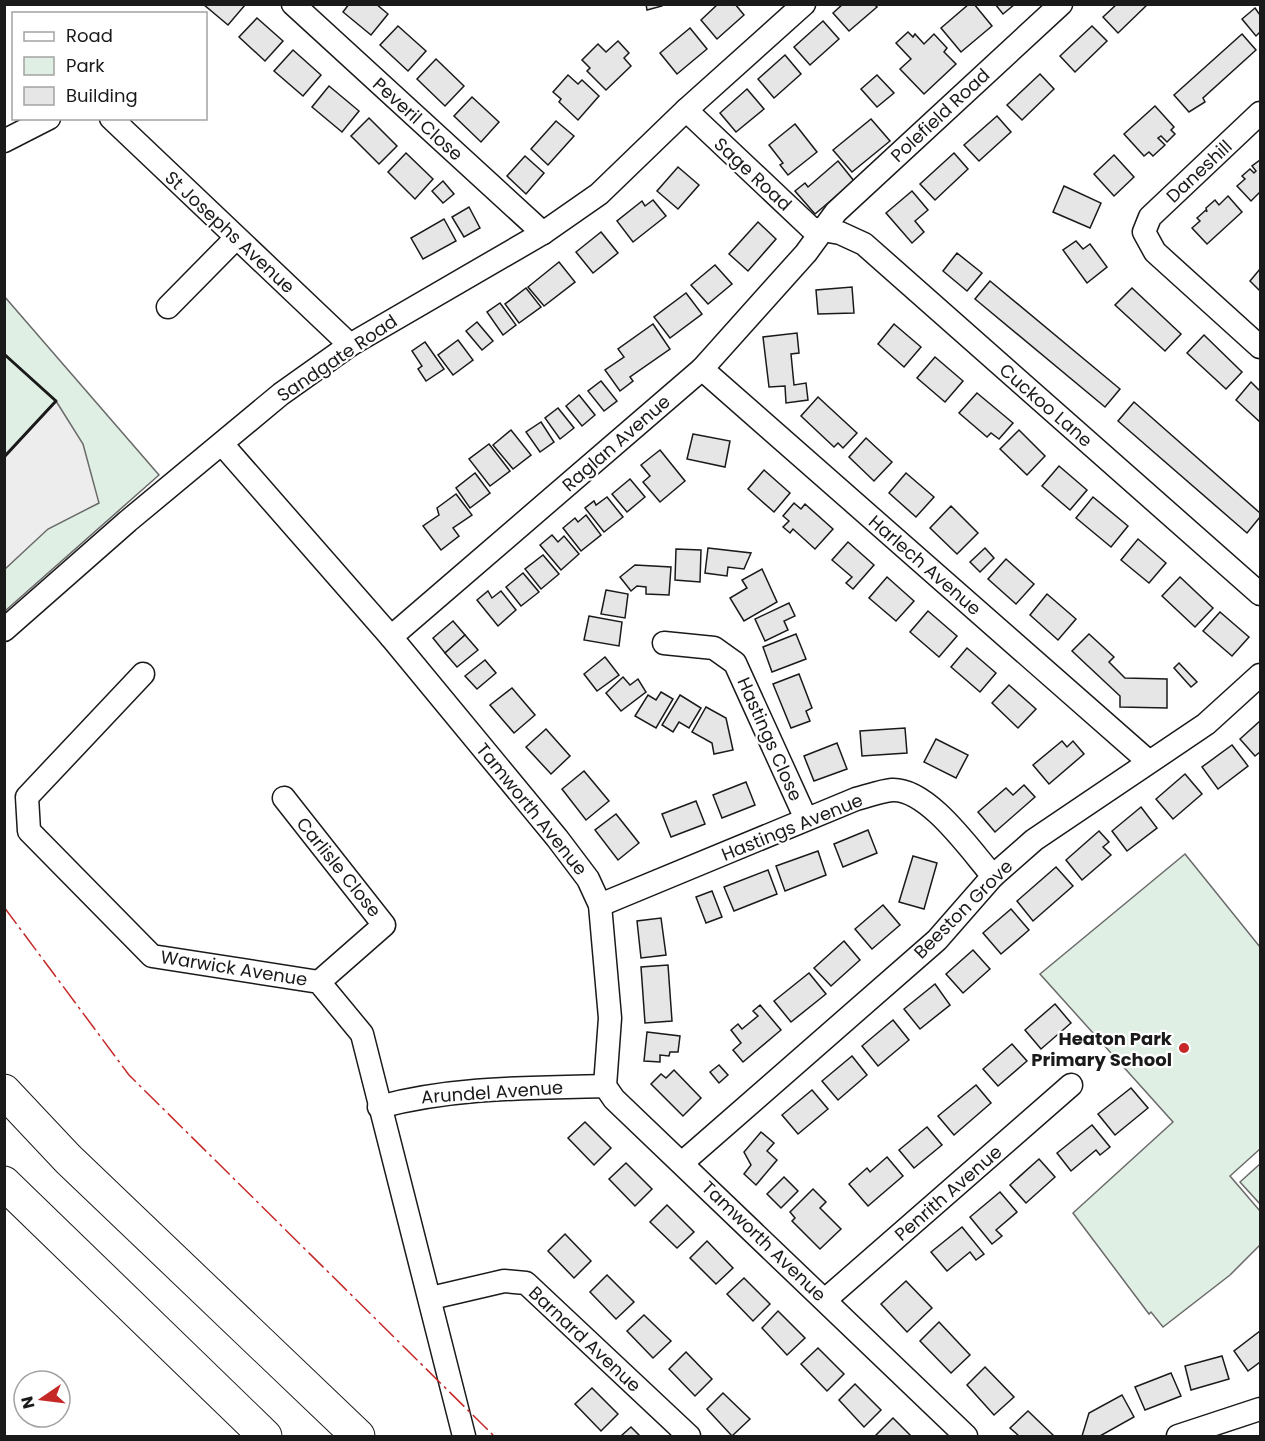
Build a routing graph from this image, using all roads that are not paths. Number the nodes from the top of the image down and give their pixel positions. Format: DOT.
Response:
graph roads {
  1 [pos="293,4"];
  2 [pos="804,4"];
  3 [pos="1062,4"];
  4 [pos="686,110"];
  5 [pos="1260,114"];
  6 [pos="45,120"];
  7 [pos="113,120"];
  8 [pos="4,141"];
  9 [pos="824,231"];
  10 [pos="543,233"];
  11 [pos="236,238"];
  12 [pos="168,307"];
  13 [pos="350,345"];
  14 [pos="1260,347"];
  15 [pos="702,369"];
  16 [pos="222,444"];
  17 [pos="1260,594"];
  18 [pos="4,630"];
  19 [pos="391,637"];
  20 [pos="664,643"];
  21 [pos="143,674"];
  22 [pos="1260,675"];
  23 [pos="1148,761"];
  24 [pos="284,798"];
  25 [pos="806,819"];
  26 [pos="993,876"];
  27 [pos="600,905"];
  28 [pos="319,982"];
  29 [pos="1071,1085"];
  30 [pos="605,1086"];
  31 [pos="4,1091"];
  32 [pos="379,1107"];
  33 [pos="682,1163"];
  34 [pos="4,1183"];
  35 [pos="431,1298"];
  36 [pos="825,1300"];
  37 [pos="1260,1409"];
  38 [pos="265,1437"];
  39 [pos="358,1437"];
  40 [pos="464,1437"];
  41 [pos="688,1437"];
  42 [pos="966,1437"];
  43 [pos="1178,1437"];
  1 -- 10 [label="street, Peveril Close"];
  2 -- 4 [label="street, Sandgate Road"];
  3 -- 9 [label="street, Polefield Road"];
  4 -- 9 [label="street, Sage Road"];
  4 -- 10 [label="street, Sandgate Road"];
  5 -- 14 [label="street, Daneshill"];
  6 -- 8 [label="street"];
  7 -- 11 [label="street, St Josephs Avenue"];
  9 -- 15 [label="street, Raglan Avenue"];
  9 -- 17 [label="street, Cuckoo Lane"];
  10 -- 13 [label="street, Sandgate Road"];
  11 -- 12 [label="street"];
  11 -- 13 [label="street, St Josephs Avenue"];
  13 -- 16 [label="street, Sandgate Road"];
  15 -- 19 [label="street, Raglan Avenue"];
  15 -- 23 [label="street, Harlech Avenue"];
  16 -- 18 [label="street, Sandgate Road"];
  16 -- 19 [label="street, Tamworth Avenue"];
  19 -- 27 [label="street, Tamworth Avenue"];
  20 -- 25 [label="street, Hastings Close"];
  21 -- 28 [label="street, Warwick Avenue"];
  22 -- 23 [label="street, Beeston Grove"];
  23 -- 26 [label="street, Beeston Grove"];
  24 -- 28 [label="street, Carlisle Close"];
  25 -- 26 [label="street, Hastings Avenue"];
  25 -- 27 [label="street, Hastings Avenue"];
  26 -- 33 [label="street, Beeston Grove"];
  27 -- 30 [label="street, Tamworth Avenue"];
  28 -- 32 [label="street, Warwick Avenue"];
  29 -- 36 [label="street, Penrith Avenue"];
  30 -- 32 [label="street, Arundel Avenue"];
  30 -- 33 [label="street, Tamworth Avenue"];
  31 -- 39 [label="highway"];
  32 -- 35 [label="street, Warwick Avenue"];
  33 -- 36 [label="street, Tamworth Avenue"];
  34 -- 38 [label="highway"];
  35 -- 40 [label="street, Warwick Avenue"];
  35 -- 41 [label="street, Barnard Avenue"];
  36 -- 42 [label="street, Tamworth Avenue"];
  37 -- 43 [label="street"];
}
